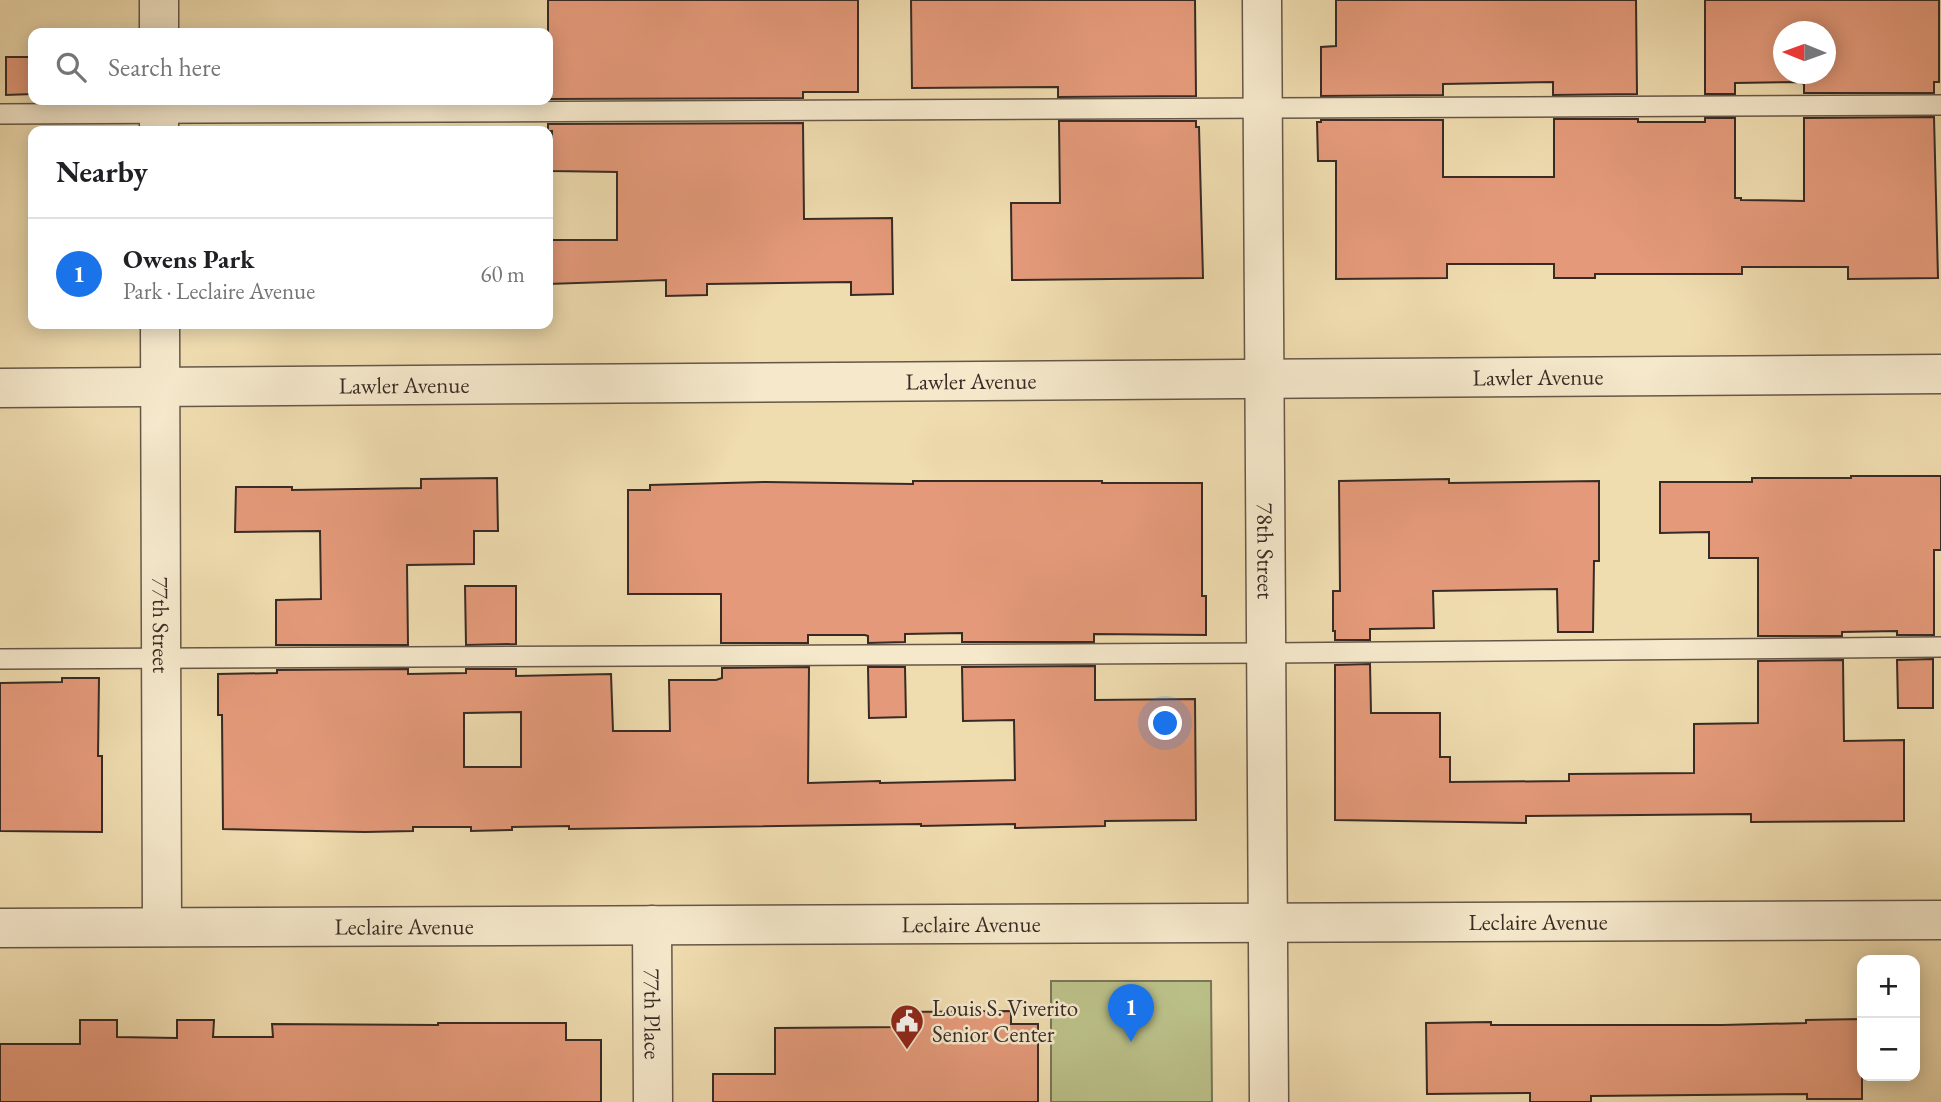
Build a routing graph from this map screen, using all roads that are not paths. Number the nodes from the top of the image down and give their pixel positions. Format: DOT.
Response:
graph roads {
  1 [pos="159,0"];
  2 [pos="1262,0"];
  3 [pos="159,28"];
  4 [pos="1941,105"];
  5 [pos="1262,107"];
  6 [pos="0,114"];
  7 [pos="159,115"];
  8 [pos="160,329"];
  9 [pos="1941,374"];
  10 [pos="1264,378"];
  11 [pos="160,387"];
  12 [pos="0,388"];
  13 [pos="1941,647"];
  14 [pos="1267,653"];
  15 [pos="161,658"];
  16 [pos="0,659"];
  17 [pos="1941,920"];
  18 [pos="1268,924"];
  19 [pos="652,925"];
  20 [pos="162,927"];
  21 [pos="0,928"];
  22 [pos="653,1102"];
  23 [pos="1269,1102"];
  1 -- 3 [label="street"];
  2 -- 5 [label="street, 78th Street"];
  4 -- 5 [label="lane"];
  5 -- 7 [label="lane"];
  5 -- 10 [label="street, 78th Street"];
  6 -- 7 [label="lane"];
  8 -- 11 [label="street, 77th Street"];
  9 -- 10 [label="street, Lawler Avenue"];
  10 -- 11 [label="street, Lawler Avenue"];
  10 -- 14 [label="street, 78th Street"];
  11 -- 12 [label="street, Lawler Avenue"];
  11 -- 15 [label="street, 77th Street"];
  13 -- 14 [label="lane"];
  14 -- 15 [label="lane"];
  14 -- 18 [label="street, 78th Street"];
  15 -- 16 [label="lane"];
  15 -- 20 [label="street, 77th Street"];
  17 -- 18 [label="street, Leclaire Avenue"];
  18 -- 19 [label="street, Leclaire Avenue"];
  18 -- 23 [label="street, 78th Street"];
  19 -- 20 [label="street, Leclaire Avenue"];
  19 -- 22 [label="street, 77th Place"];
  20 -- 21 [label="street, Leclaire Avenue"];
}
